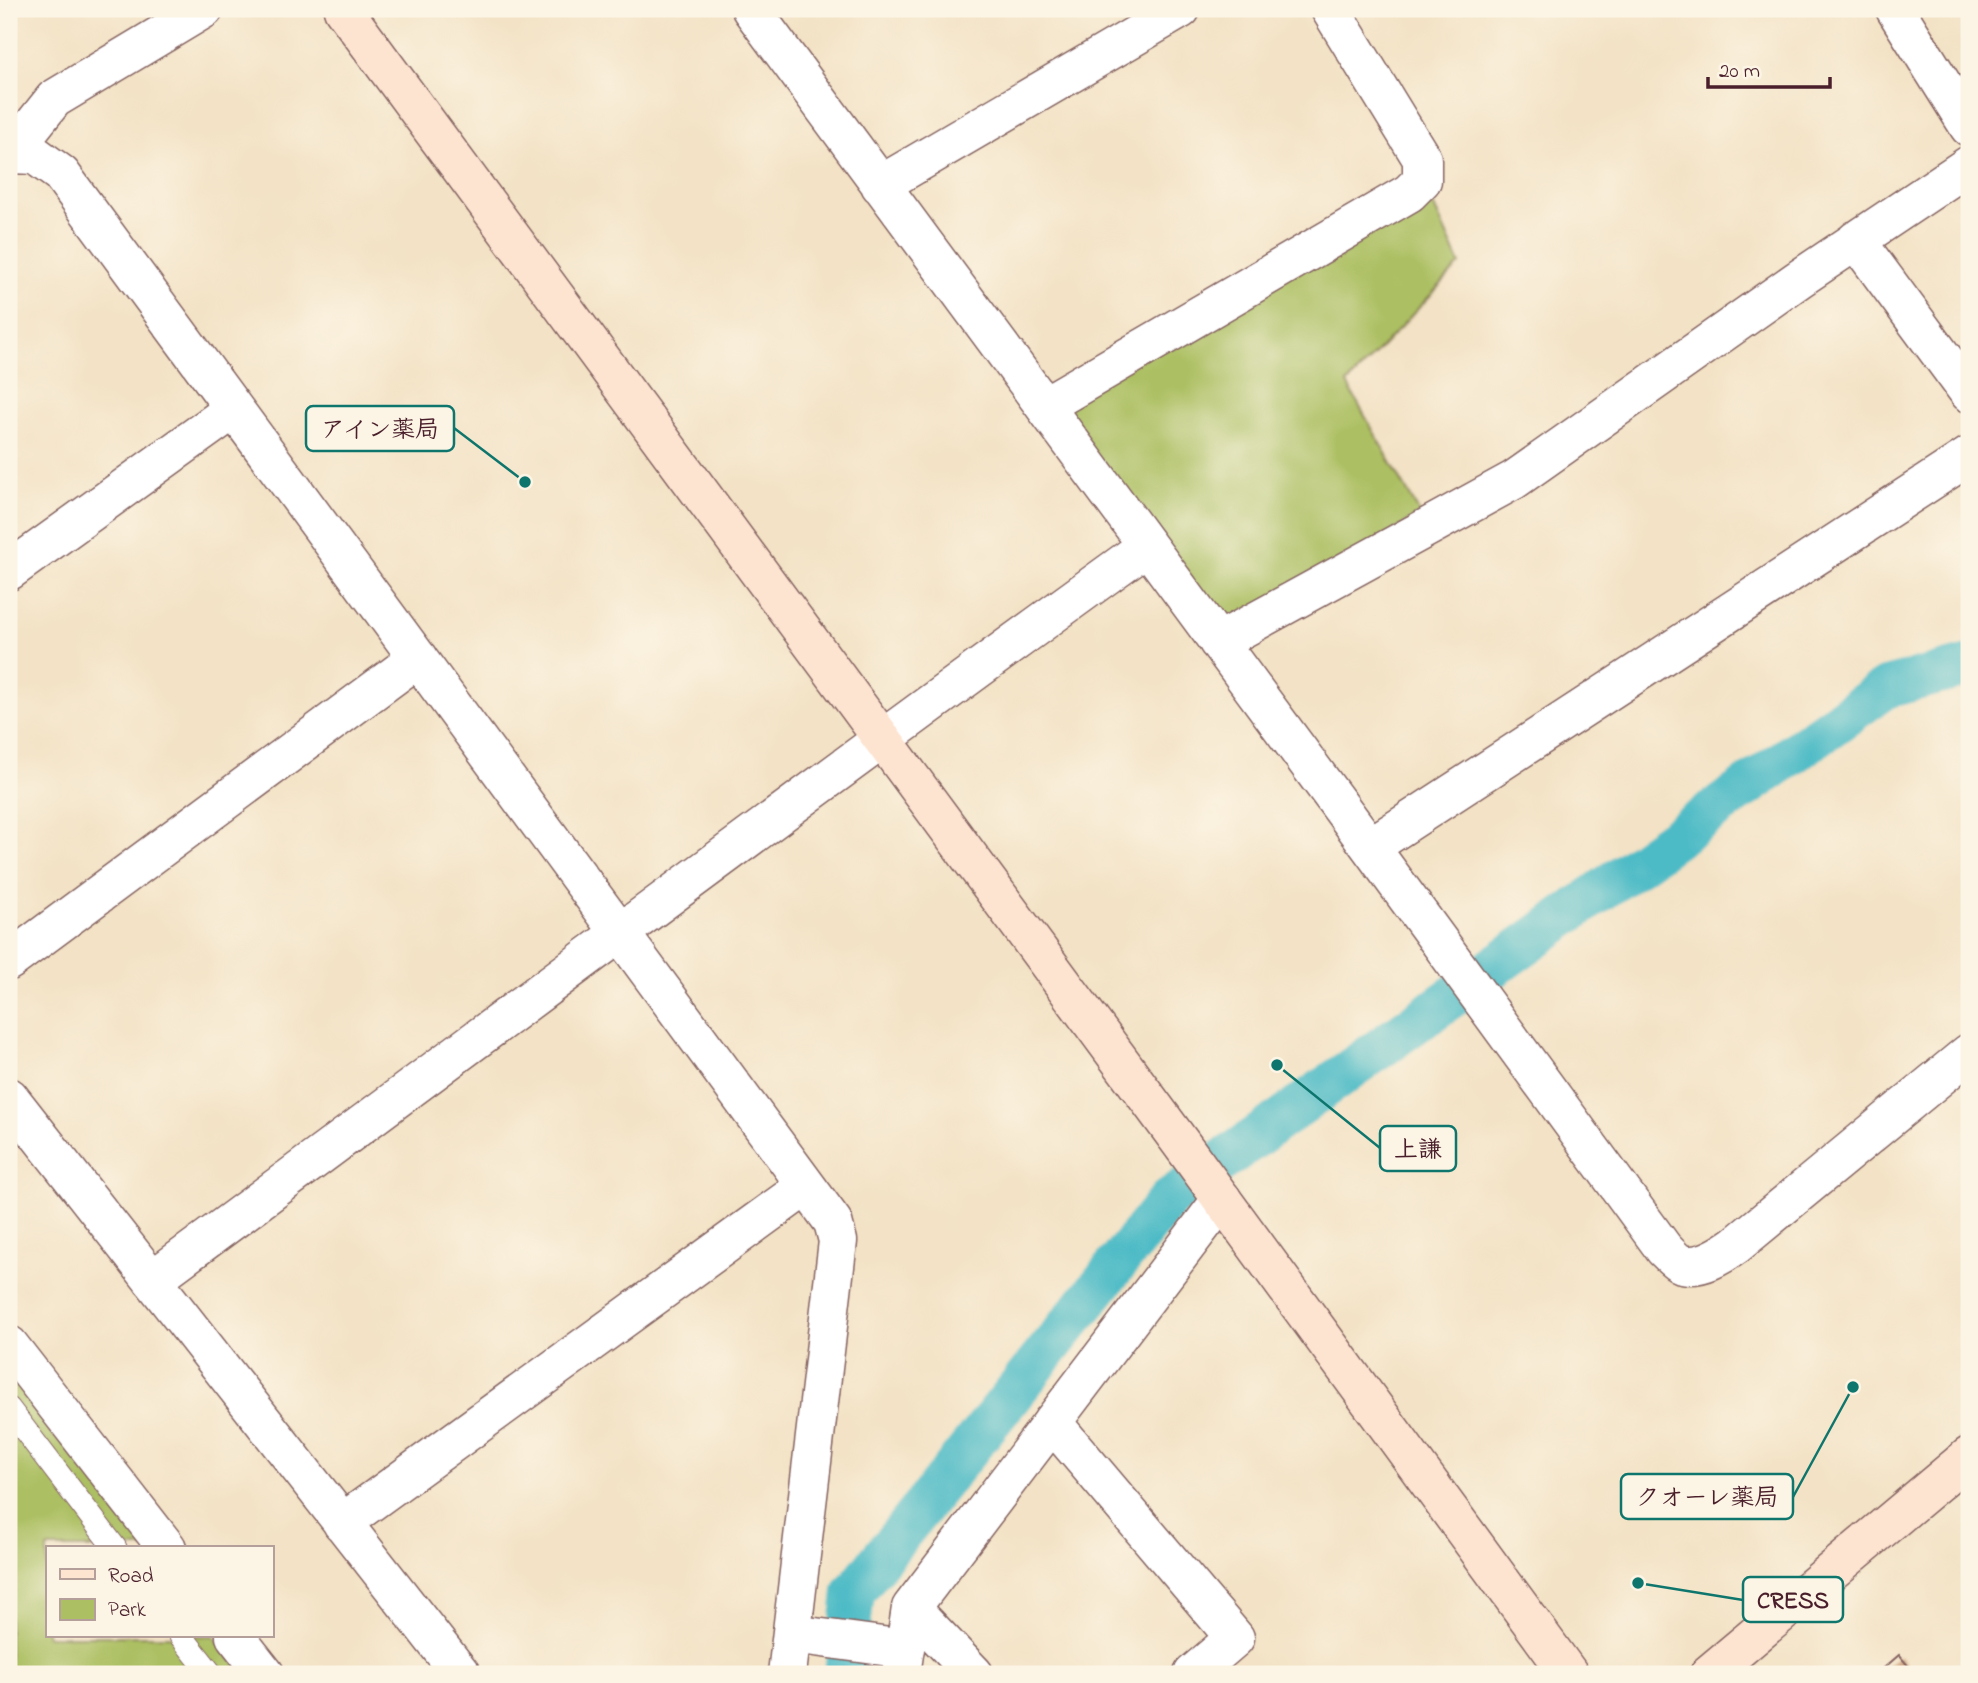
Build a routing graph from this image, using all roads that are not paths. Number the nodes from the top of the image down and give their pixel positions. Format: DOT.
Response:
graph roads {
  1 [pos="204,9"];
  2 [pos="343,9"];
  3 [pos="751,9"];
  4 [pos="1181,9"];
  5 [pos="1330,9"];
  6 [pos="1895,9"];
  7 [pos="1969,127"];
  8 [pos="10,154"];
  9 [pos="1969,165"];
  10 [pos="880,185"];
  11 [pos="1856,240"];
  12 [pos="1969,393"];
  13 [pos="1044,406"];
  14 [pos="234,409"];
  15 [pos="1969,456"];
  16 [pos="1147,546"];
  17 [pos="9,571"];
  18 [pos="1218,642"];
  19 [pos="418,658"];
  20 [pos="882,737"];
  21 [pos="1370,847"];
  22 [pos="621,934"];
  23 [pos="9,961"];
  24 [pos="1969,1053"];
  25 [pos="9,1097"];
  26 [pos="806,1186"];
  27 [pos="1219,1196"];
  28 [pos="152,1280"];
  29 [pos="9,1345"];
  30 [pos="9,1409"];
  31 [pos="1052,1422"];
  32 [pos="1969,1456"];
  33 [pos="342,1523"];
  34 [pos="113,1546"];
  35 [pos="165,1546"];
  36 [pos="911,1608"];
  37 [pos="792,1633"];
  38 [pos="183,1638"];
  39 [pos="237,1638"];
  40 [pos="903,1662"];
  41 [pos="211,1674"];
  42 [pos="265,1674"];
  43 [pos="461,1674"];
  44 [pos="787,1674"];
  45 [pos="974,1674"];
  46 [pos="1193,1674"];
  47 [pos="1569,1674"];
  48 [pos="1709,1674"];
  1 -- 8 [label="street"];
  2 -- 20 [label="street"];
  3 -- 10 [label="street"];
  4 -- 10 [label="street"];
  5 -- 13 [label="street"];
  6 -- 7 [label="street"];
  8 -- 14 [label="street"];
  9 -- 11 [label="street"];
  10 -- 13 [label="street"];
  11 -- 12 [label="street"];
  11 -- 18 [label="street"];
  13 -- 16 [label="street"];
  14 -- 17 [label="street"];
  14 -- 19 [label="street"];
  15 -- 21 [label="street"];
  16 -- 18 [label="street"];
  16 -- 20 [label="street"];
  18 -- 21 [label="street"];
  19 -- 22 [label="street"];
  19 -- 23 [label="street"];
  20 -- 22 [label="street"];
  20 -- 27 [label="street"];
  21 -- 24 [label="street"];
  22 -- 26 [label="street"];
  22 -- 28 [label="street"];
  25 -- 28 [label="street"];
  26 -- 33 [label="street"];
  26 -- 37 [label="street"];
  27 -- 31 [label="street"];
  27 -- 47 [label="street"];
  28 -- 33 [label="street"];
  29 -- 35 [label="street"];
  30 -- 34 [label="lane"];
  31 -- 36 [label="street"];
  31 -- 46 [label="street"];
  32 -- 48 [label="street"];
  33 -- 43 [label="street"];
  36 -- 40 [label="street"];
  36 -- 45 [label="street"];
  37 -- 40 [label="street"];
  37 -- 44 [label="street"];
  38 -- 41 [label="lane"];
  39 -- 42 [label="street"];
}
